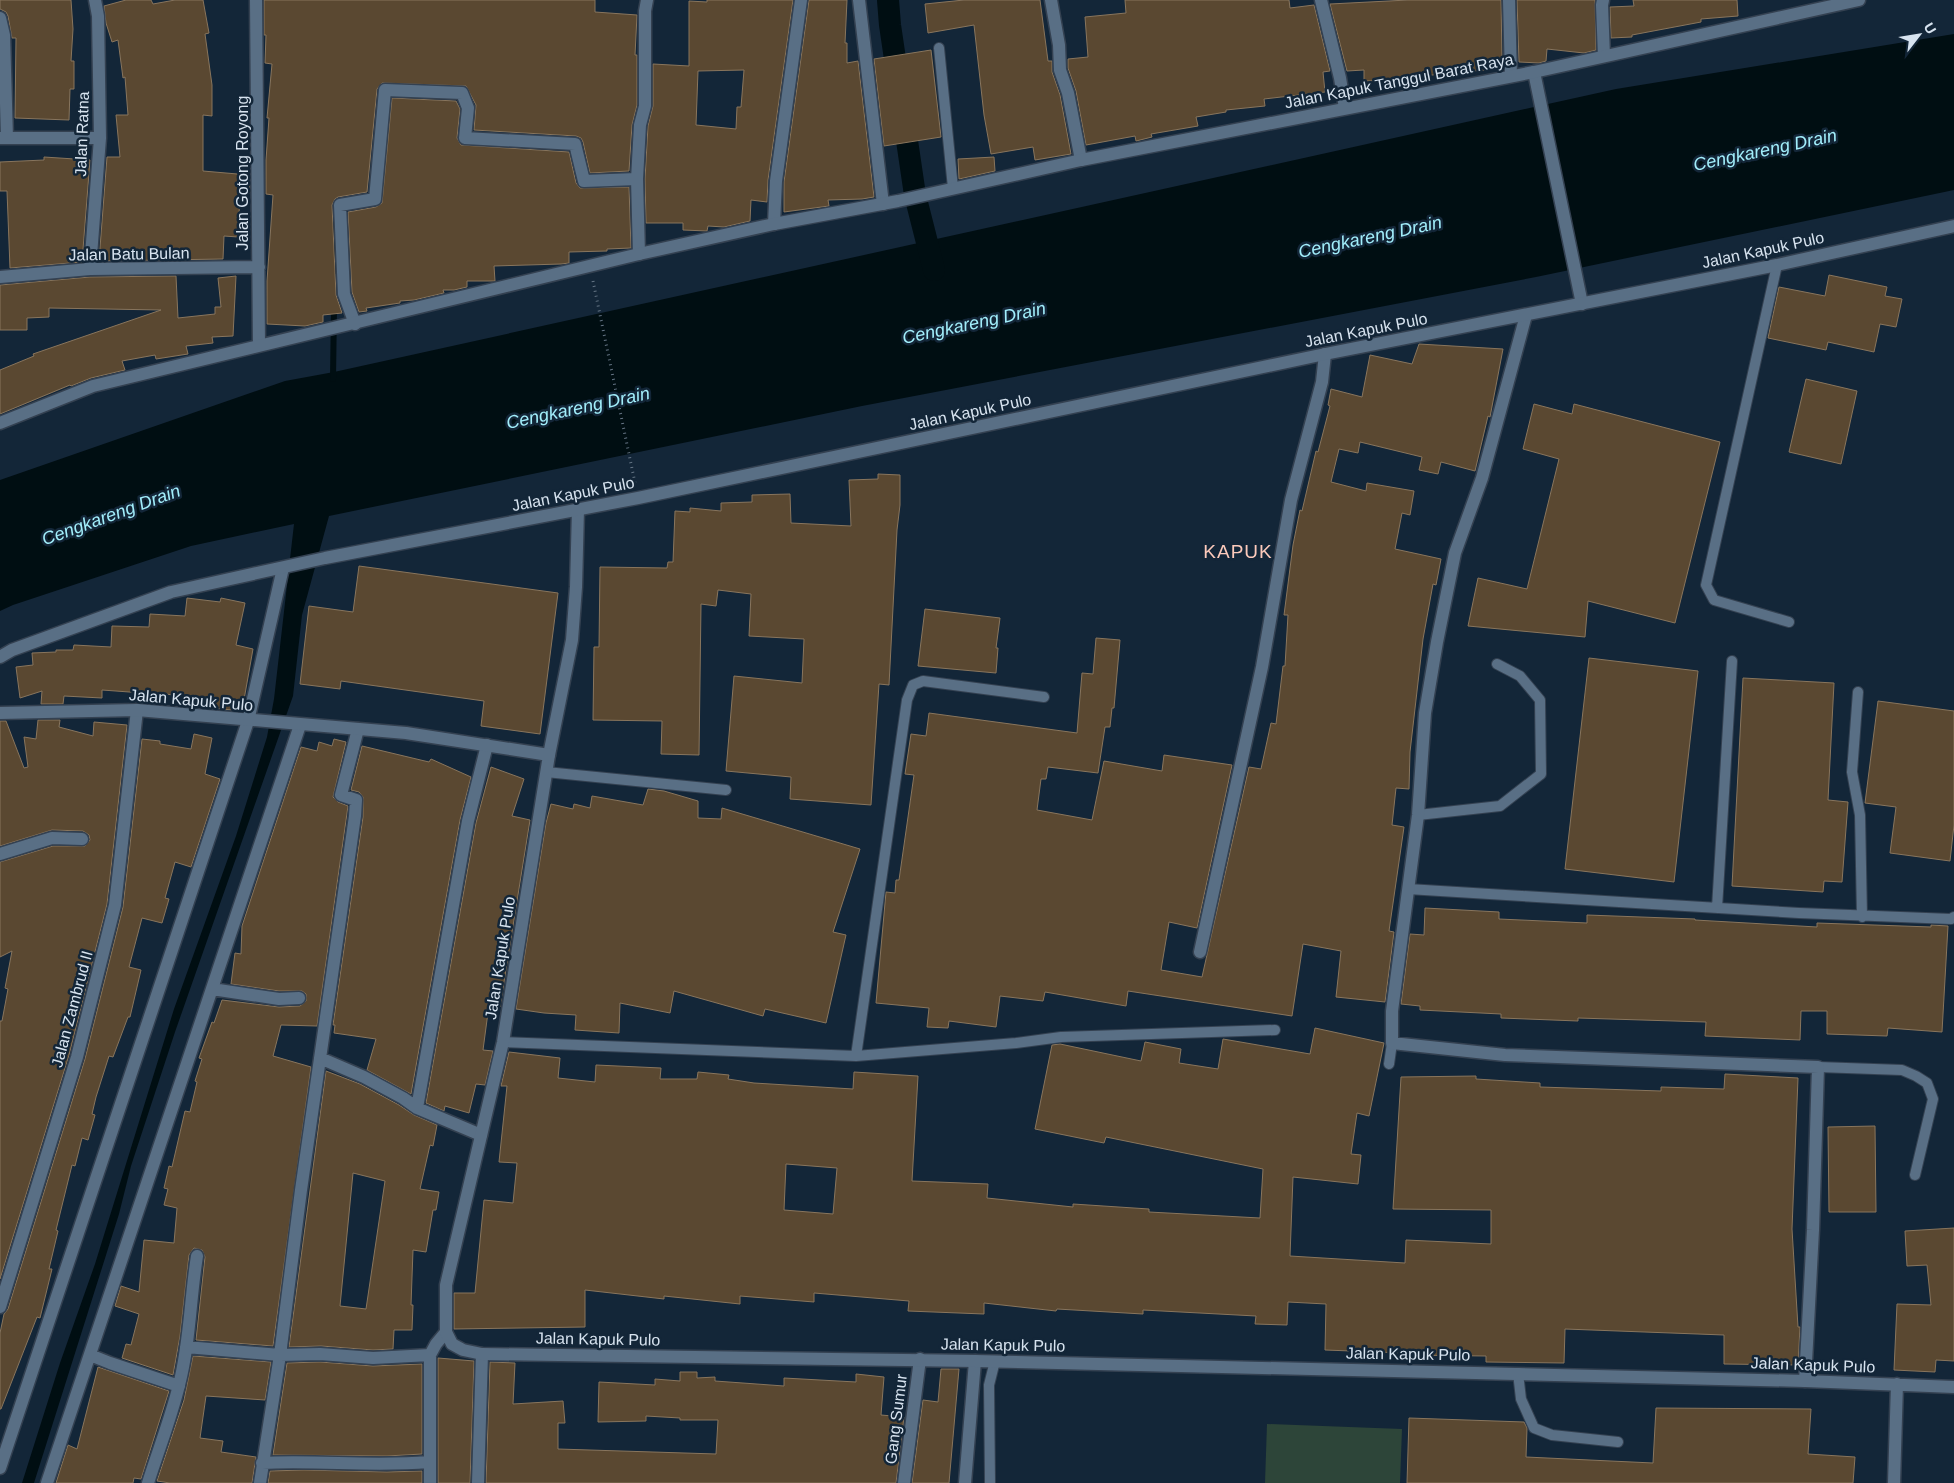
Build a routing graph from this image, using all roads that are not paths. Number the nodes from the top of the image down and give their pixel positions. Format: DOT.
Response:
graph roads {
  1 [pos="95,0"];
  2 [pos="256,0"];
  3 [pos="647,0"];
  4 [pos="801,0"];
  5 [pos="859,0"];
  6 [pos="1051,0"];
  7 [pos="1321,0"];
  8 [pos="1509,0"];
  9 [pos="1603,0"];
  10 [pos="1860,0"];
  11 [pos="0,18"];
  12 [pos="939,48"];
  13 [pos="1604,56"];
  14 [pos="1534,72"];
  15 [pos="1511,76"];
  16 [pos="1345,108"];
  17 [pos="3,138"];
  18 [pos="100,138"];
  19 [pos="1081,160"];
  20 [pos="637,179"];
  21 [pos="948,189"];
  22 [pos="883,204"];
  23 [pos="774,224"];
  24 [pos="1954,226"];
  25 [pos="639,254"];
  26 [pos="1777,265"];
  27 [pos="258,267"];
  28 [pos="90,269"];
  29 [pos="0,277"];
  30 [pos="1582,304"];
  31 [pos="1526,315"];
  32 [pos="355,324"];
  33 [pos="258,345"];
  34 [pos="1325,354"];
  35 [pos="0,422"];
  36 [pos="578,509"];
  37 [pos="285,567"];
  38 [pos="1789,622"];
  39 [pos="0,658"];
  40 [pos="1732,661"];
  41 [pos="1497,664"];
  42 [pos="1858,692"];
  43 [pos="1044,697"];
  44 [pos="137,710"];
  45 [pos="0,713"];
  46 [pos="248,720"];
  47 [pos="294,724"];
  48 [pos="358,729"];
  49 [pos="487,745"];
  50 [pos="549,755"];
  51 [pos="546,772"];
  52 [pos="726,790"];
  53 [pos="1418,815"];
  54 [pos="82,839"];
  55 [pos="0,854"];
  56 [pos="1408,889"];
  57 [pos="1717,908"];
  58 [pos="1862,917"];
  59 [pos="1954,917"];
  60 [pos="1200,952"];
  61 [pos="212,989"];
  62 [pos="299,998"];
  63 [pos="1275,1030"];
  64 [pos="503,1042"];
  65 [pos="1392,1043"];
  66 [pos="856,1056"];
  67 [pos="320,1058"];
  68 [pos="1389,1064"];
  69 [pos="1818,1067"];
  70 [pos="417,1108"];
  71 [pos="481,1135"];
  72 [pos="1916,1175"];
  73 [pos="197,1256"];
  74 [pos="0,1307"];
  75 [pos="446,1332"];
  76 [pos="186,1348"];
  77 [pos="430,1354"];
  78 [pos="482,1354"];
  79 [pos="90,1355"];
  80 [pos="280,1355"];
  81 [pos="920,1359"];
  82 [pos="975,1360"];
  83 [pos="995,1361"];
  84 [pos="1518,1373"];
  85 [pos="1805,1381"];
  86 [pos="1897,1384"];
  87 [pos="179,1386"];
  88 [pos="1954,1387"];
  89 [pos="1618,1442"];
  90 [pos="428,1462"];
  91 [pos="262,1463"];
  92 [pos="0,1468"];
  93 [pos="47,1483"];
  94 [pos="148,1483"];
  95 [pos="260,1483"];
  96 [pos="430,1483"];
  97 [pos="478,1483"];
  98 [pos="904,1483"];
  99 [pos="965,1483"];
  100 [pos="990,1483"];
  101 [pos="1894,1483"];
  1 -- 18 [label="street, Jalan Ratna"];
  2 -- 27 [label="street, Jalan Gotong Royong"];
  3 -- 20 [label="street"];
  4 -- 23 [label="street"];
  5 -- 22 [label="street"];
  6 -- 19 [label="street"];
  7 -- 16 [label="street"];
  8 -- 15 [label="street"];
  9 -- 13 [label="street"];
  10 -- 13 [label="street, Jalan Kapuk Tanggul Barat Raya"];
  11 -- 17 [label="street"];
  12 -- 21 [label="lane"];
  13 -- 14 [label="street, Jalan Kapuk Tanggul Barat Raya"];
  14 -- 15 [label="street, Jalan Kapuk Tanggul Barat Raya"];
  14 -- 30 [label="street"];
  15 -- 16 [label="street, Jalan Kapuk Tanggul Barat Raya"];
  16 -- 19 [label="street, Jalan Kapuk Tanggul Barat Raya"];
  17 -- 18 [label="street"];
  18 -- 28 [label="street, Jalan Ratna"];
  19 -- 21 [label="street, Jalan Kapuk Tanggul Barat Raya"];
  20 -- 25 [label="street"];
  20 -- 32 [label="street"];
  21 -- 22 [label="street"];
  22 -- 23 [label="street"];
  23 -- 25 [label="street"];
  24 -- 26 [label="street, Jalan Kapuk Pulo"];
  25 -- 32 [label="street"];
  26 -- 30 [label="street, Jalan Kapuk Pulo"];
  26 -- 38 [label="lane"];
  27 -- 28 [label="street, Jalan Batu Bulan"];
  27 -- 33 [label="street, Jalan Gotong Royong"];
  28 -- 29 [label="street, Jalan Batu Bulan"];
  30 -- 31 [label="street, Jalan Kapuk Pulo"];
  31 -- 34 [label="street, Jalan Kapuk Pulo"];
  31 -- 53 [label="street"];
  32 -- 33 [label="street"];
  33 -- 35 [label="street"];
  34 -- 36 [label="street, Jalan Kapuk Pulo"];
  34 -- 60 [label="street"];
  36 -- 37 [label="street, Jalan Kapuk Pulo"];
  36 -- 50 [label="street"];
  37 -- 39 [label="street, Jalan Kapuk Pulo"];
  37 -- 46 [label="street"];
  40 -- 57 [label="lane"];
  41 -- 53 [label="lane"];
  42 -- 58 [label="lane"];
  43 -- 66 [label="lane"];
  44 -- 45 [label="street, Jalan Kapuk Pulo"];
  44 -- 46 [label="street, Jalan Kapuk Pulo"];
  44 -- 74 [label="street, Jalan Zambrud II"];
  46 -- 47 [label="street, Jalan Kapuk Pulo"];
  46 -- 92 [label="street"];
  47 -- 48 [label="street, Jalan Kapuk Pulo"];
  47 -- 61 [label="street"];
  48 -- 49 [label="street, Jalan Kapuk Pulo"];
  48 -- 67 [label="street"];
  49 -- 50 [label="street, Jalan Kapuk Pulo"];
  49 -- 70 [label="street"];
  50 -- 51 [label="street, Jalan Kapuk Pulo"];
  51 -- 52 [label="lane"];
  51 -- 64 [label="street, Jalan Kapuk Pulo"];
  53 -- 56 [label="street"];
  54 -- 55 [label="street"];
  56 -- 57 [label="lane"];
  56 -- 65 [label="street"];
  57 -- 58 [label="lane"];
  58 -- 59 [label="lane"];
  61 -- 62 [label="street"];
  61 -- 79 [label="street"];
  63 -- 66 [label="lane"];
  64 -- 66 [label="lane"];
  64 -- 71 [label="street, Jalan Kapuk Pulo"];
  65 -- 68 [label="lane"];
  65 -- 69 [label="street"];
  67 -- 70 [label="street"];
  67 -- 80 [label="street"];
  69 -- 72 [label="lane"];
  69 -- 85 [label="street"];
  70 -- 71 [label="street"];
  71 -- 75 [label="street, Jalan Kapuk Pulo"];
  73 -- 76 [label="street"];
  75 -- 77 [label="street"];
  75 -- 78 [label="street, Jalan Kapuk Pulo"];
  76 -- 80 [label="street"];
  76 -- 87 [label="street"];
  77 -- 80 [label="street"];
  77 -- 90 [label="street"];
  78 -- 81 [label="street, Jalan Kapuk Pulo"];
  78 -- 97 [label="street"];
  79 -- 87 [label="street"];
  79 -- 93 [label="street"];
  80 -- 91 [label="street"];
  81 -- 82 [label="street, Jalan Kapuk Pulo"];
  81 -- 98 [label="street, Gang Sumur"];
  82 -- 83 [label="street, Jalan Kapuk Pulo"];
  82 -- 99 [label="street"];
  83 -- 84 [label="street, Jalan Kapuk Pulo"];
  83 -- 100 [label="lane"];
  84 -- 85 [label="street, Jalan Kapuk Pulo"];
  84 -- 89 [label="lane"];
  85 -- 86 [label="street, Jalan Kapuk Pulo"];
  86 -- 88 [label="street, Jalan Kapuk Pulo"];
  86 -- 101 [label="street"];
  87 -- 94 [label="street"];
  90 -- 91 [label="street"];
  90 -- 96 [label="street"];
  91 -- 95 [label="street"];
}
